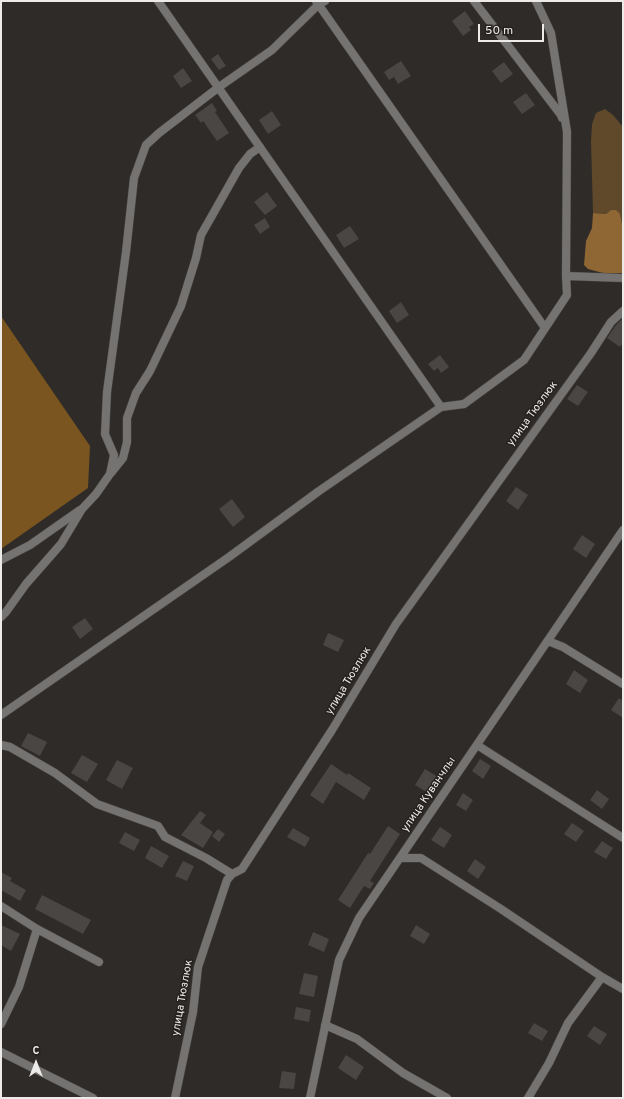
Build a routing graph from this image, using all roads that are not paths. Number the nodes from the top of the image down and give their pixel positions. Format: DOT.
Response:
graph roads {
  1 [pos="158,1"];
  2 [pos="474,1"];
  3 [pos="536,1"];
  4 [pos="320,2"];
  5 [pos="219,87"];
  6 [pos="567,132"];
  7 [pos="260,147"];
  8 [pos="566,276"];
  9 [pos="623,278"];
  10 [pos="623,311"];
  11 [pos="545,328"];
  12 [pos="441,407"];
  13 [pos="110,474"];
  14 [pos="82,509"];
  15 [pos="623,530"];
  16 [pos="1,560"];
  17 [pos="1,617"];
  18 [pos="548,641"];
  19 [pos="623,684"];
  20 [pos="1,715"];
  21 [pos="477,745"];
  22 [pos="1,746"];
  23 [pos="623,838"];
  24 [pos="400,858"];
  25 [pos="232,874"];
  26 [pos="1,906"];
  27 [pos="38,929"];
  28 [pos="99,962"];
  29 [pos="602,976"];
  30 [pos="623,989"];
  31 [pos="1,1024"];
  32 [pos="325,1025"];
  33 [pos="1,1052"];
  34 [pos="93,1098"];
  35 [pos="175,1098"];
  36 [pos="310,1098"];
  37 [pos="447,1098"];
  38 [pos="528,1098"];
  1 -- 5 [label="street"];
  2 -- 6 [label="street"];
  3 -- 6 [label="street"];
  4 -- 5 [label="street"];
  4 -- 11 [label="street"];
  5 -- 7 [label="street"];
  5 -- 13 [label="street"];
  6 -- 8 [label="street"];
  7 -- 12 [label="street"];
  7 -- 13 [label="street"];
  8 -- 9 [label="street"];
  8 -- 11 [label="street"];
  10 -- 25 [label="street, улица Тюзлюк"];
  11 -- 12 [label="street"];
  12 -- 20 [label="street"];
  13 -- 14 [label="street"];
  14 -- 16 [label="street"];
  14 -- 17 [label="street"];
  15 -- 18 [label="street, улица Куванчлы"];
  18 -- 19 [label="street"];
  18 -- 21 [label="street, улица Куванчлы"];
  21 -- 23 [label="street"];
  21 -- 24 [label="street, улица Куванчлы"];
  22 -- 25 [label="street"];
  24 -- 29 [label="street"];
  24 -- 32 [label="street, улица Куванчлы"];
  25 -- 35 [label="street, улица Тюзлюк"];
  26 -- 27 [label="street"];
  27 -- 28 [label="street"];
  27 -- 31 [label="street"];
  29 -- 30 [label="street"];
  29 -- 38 [label="street"];
  32 -- 36 [label="street, улица Куванчлы"];
  32 -- 37 [label="street"];
  33 -- 34 [label="street"];
}
